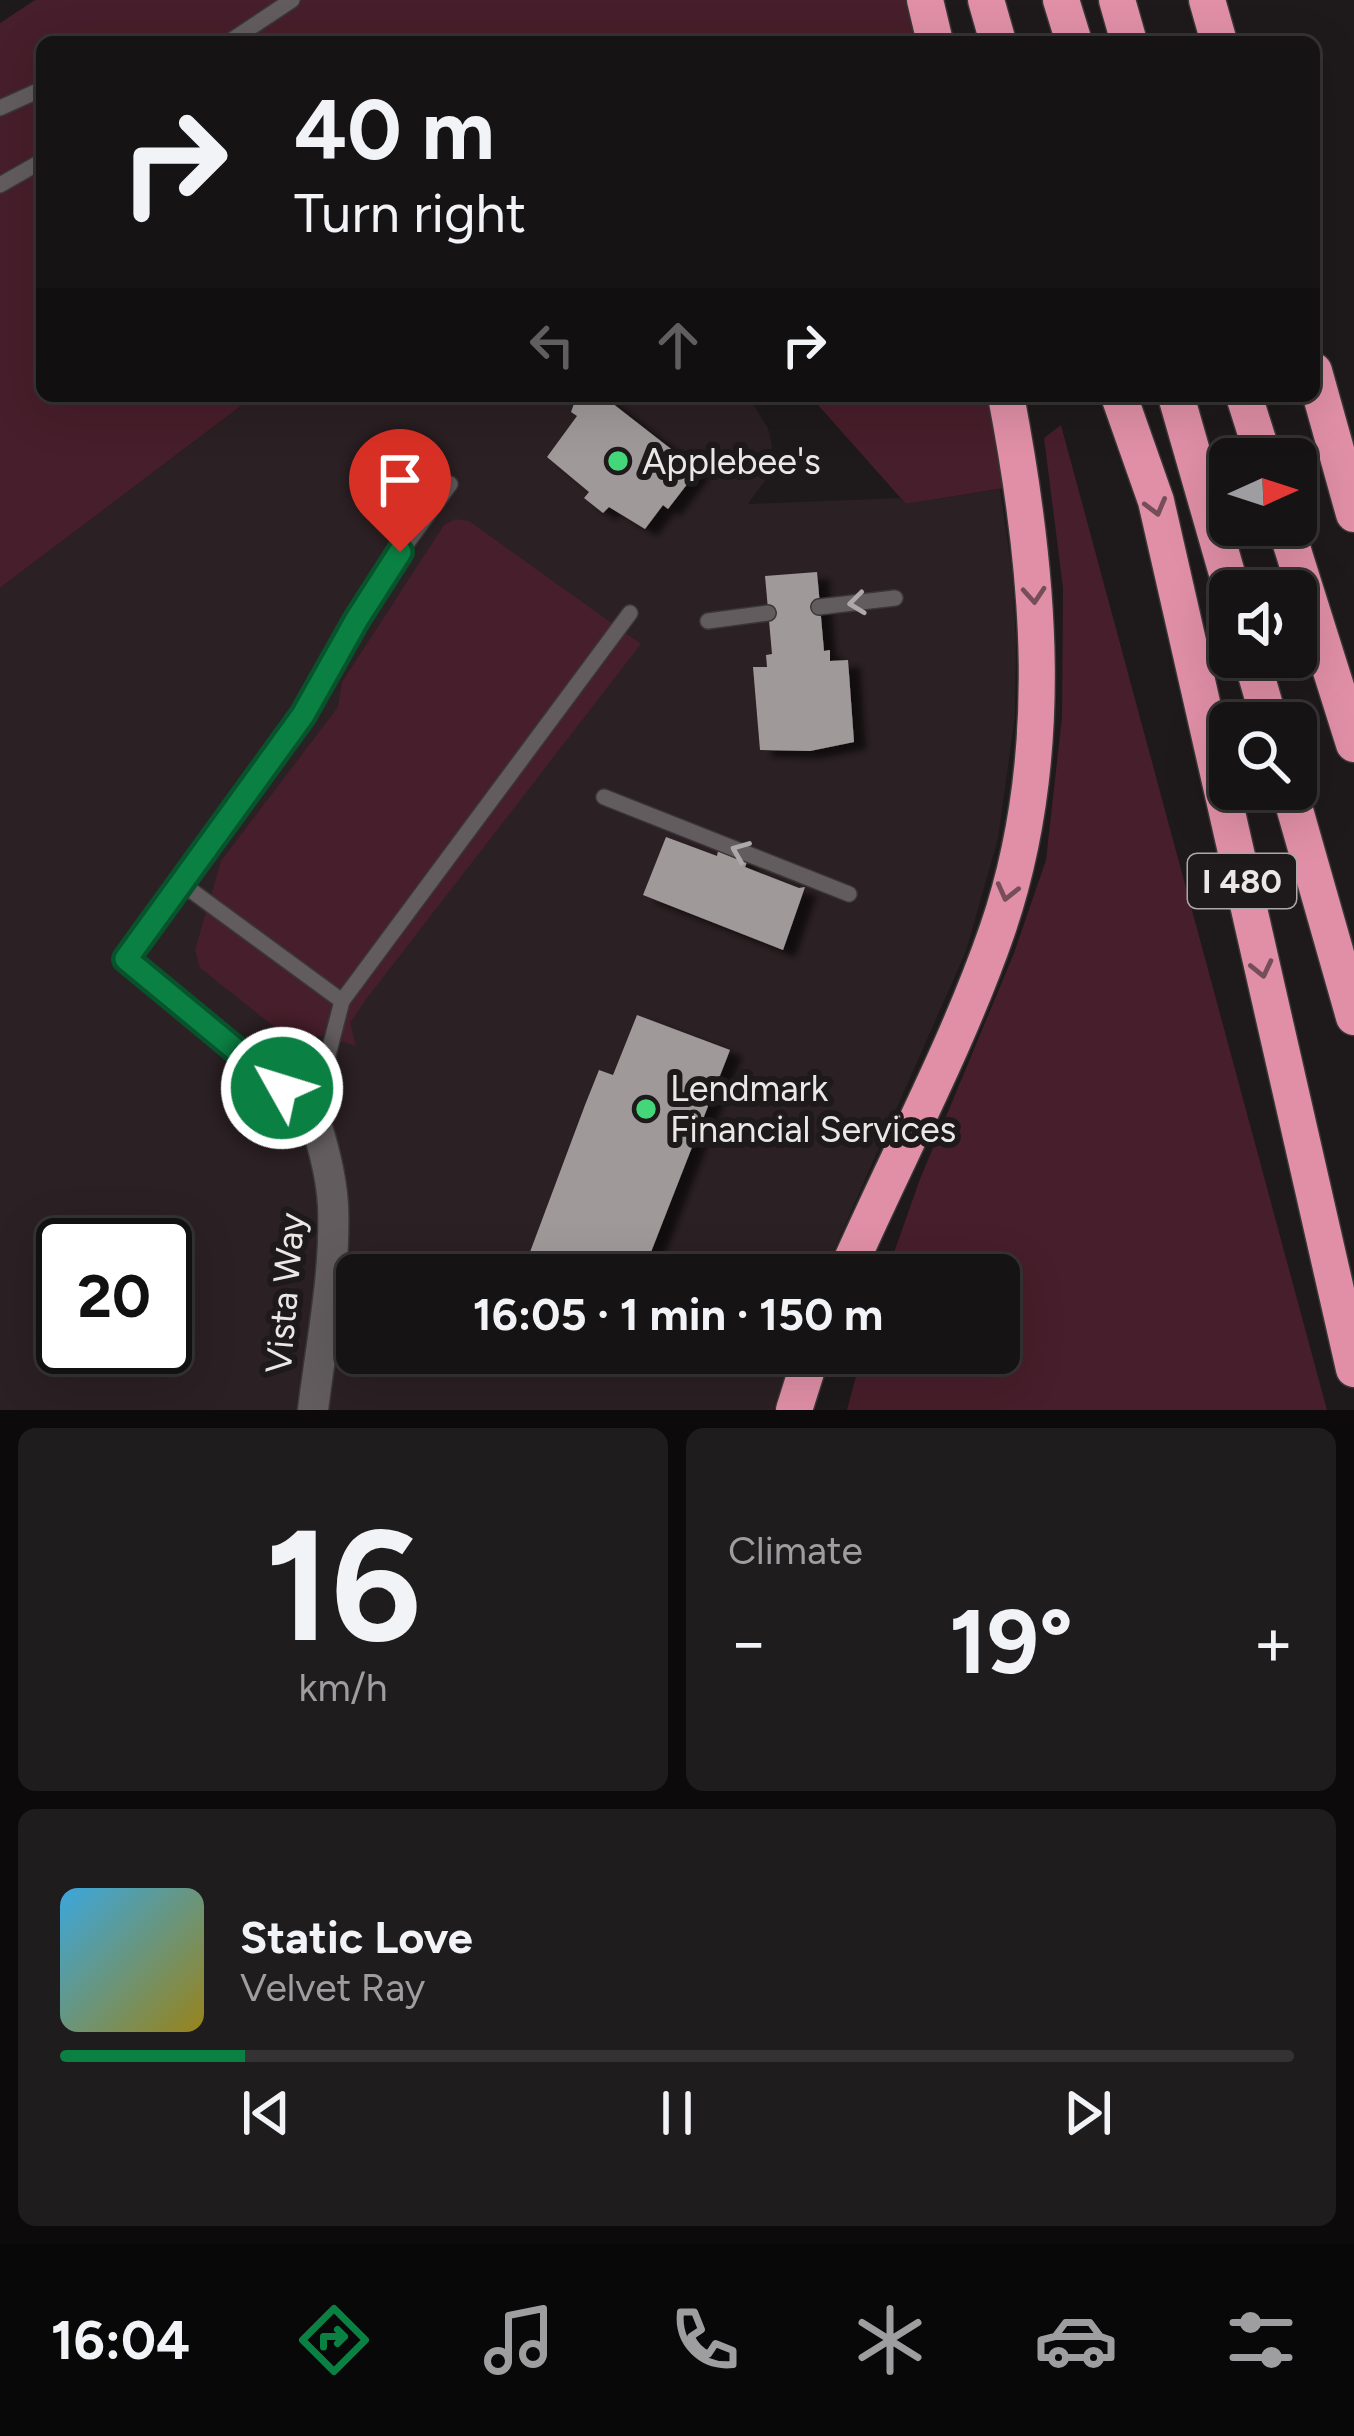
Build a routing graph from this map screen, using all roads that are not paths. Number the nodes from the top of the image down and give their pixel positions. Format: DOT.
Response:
graph roads {
  1 [pos="292,0"];
  2 [pos="925,0"];
  3 [pos="986,0"];
  4 [pos="1061,0"];
  5 [pos="1117,0"];
  6 [pos="1207,0"];
  7 [pos="238,36"];
  8 [pos="934,36"];
  9 [pos="996,36"];
  10 [pos="1072,36"];
  11 [pos="1127,36"];
  12 [pos="1217,36"];
  13 [pos="36,92"];
  14 [pos="0,108"];
  15 [pos="36,163"];
  16 [pos="0,184"];
  17 [pos="1320,392"];
  18 [pos="1007,402"];
  19 [pos="1121,402"];
  20 [pos="1179,402"];
  21 [pos="1246,402"];
  22 [pos="1257,438"];
  23 [pos="450,484"];
  24 [pos="1354,514"];
  25 [pos="1292,546"];
  26 [pos="1226,570"];
  27 [pos="895,598"];
  28 [pos="819,607"];
  29 [pos="630,613"];
  30 [pos="768,613"];
  31 [pos="708,621"];
  32 [pos="1354,744"];
  33 [pos="604,797"];
  34 [pos="1294,810"];
  35 [pos="181,883"];
  36 [pos="849,894"];
  37 [pos="342,1001"];
  38 [pos="1354,1017"];
  39 [pos="314,1113"];
  40 [pos="854,1254"];
  41 [pos="1354,1369"];
  42 [pos="805,1374"];
  43 [pos="313,1410"];
  44 [pos="794,1410"];
  1 -- 7 [label="lane"];
  2 -- 8 [label="highway"];
  3 -- 9 [label="highway"];
  4 -- 10 [label="highway"];
  5 -- 11 [label="highway"];
  6 -- 12 [label="highway"];
  13 -- 14 [label="lane"];
  15 -- 16 [label="lane"];
  17 -- 24 [label="highway"];
  18 -- 40 [label="highway, one-way"];
  19 -- 41 [label="highway, I 480, one-way"];
  20 -- 26 [label="highway"];
  21 -- 22 [label="highway"];
  23 -- 35 [label="lane"];
  25 -- 32 [label="highway"];
  27 -- 28 [label="lane, one-way"];
  29 -- 37 [label="lane"];
  30 -- 31 [label="lane"];
  36 -- 33 [label="lane, one-way"];
  34 -- 38 [label="highway"];
  35 -- 37 [label="lane"];
  35 -- 39 [label="lane"];
  37 -- 39 [label="lane"];
  39 -- 43 [label="street, Vista Way"];
  42 -- 44 [label="highway"];
}
